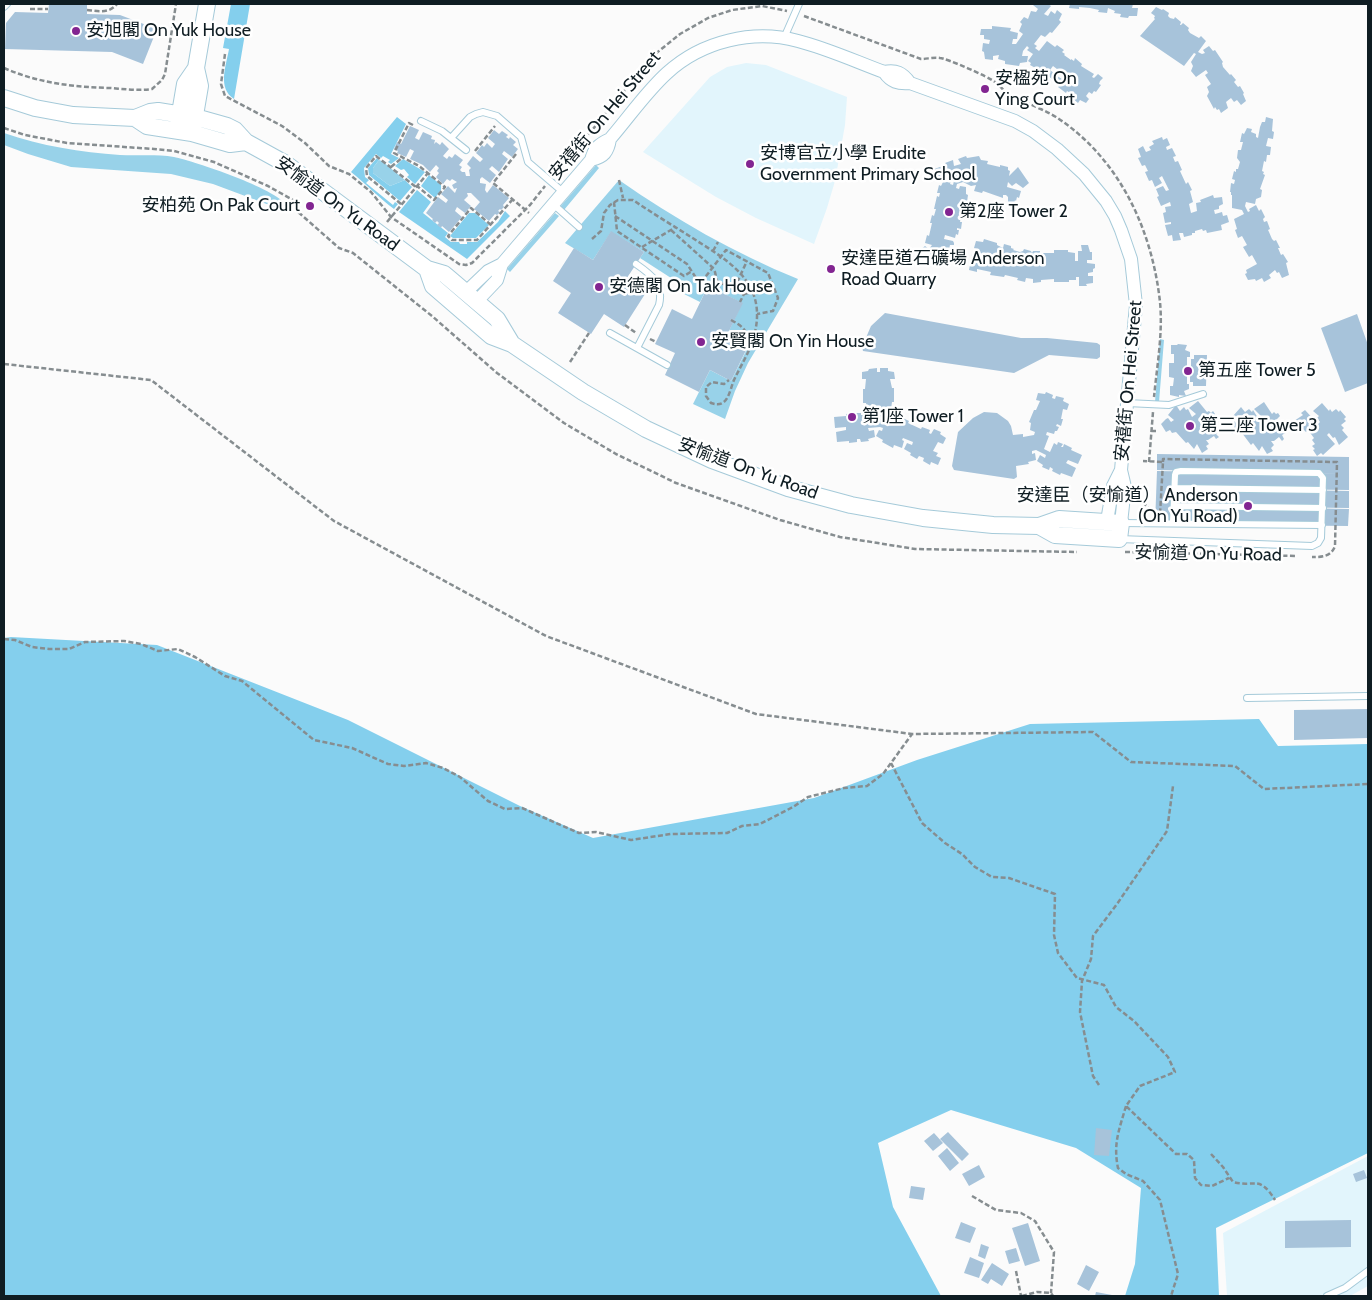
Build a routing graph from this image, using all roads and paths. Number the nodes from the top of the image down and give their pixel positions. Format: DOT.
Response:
graph roads {
  1 [pos="8,4"];
  2 [pos="117,4"];
  3 [pos="176,4"];
  4 [pos="799,4"];
  5 [pos="208,6"];
  6 [pos="4,7"];
  7 [pos="30,9"];
  8 [pos="48,9"];
  9 [pos="87,10"];
  10 [pos="797,14"];
  11 [pos="784,38"];
  12 [pos="225,54"];
  13 [pos="4,68"];
  14 [pos="4,98"];
  15 [pos="421,121"];
  16 [pos="186,123"];
  17 [pos="497,124"];
  18 [pos="416,127"];
  19 [pos="451,138"];
  20 [pos="469,152"];
  21 [pos="517,153"];
  22 [pos="402,158"];
  23 [pos="391,166"];
  24 [pos="428,173"];
  25 [pos="619,180"];
  26 [pos="550,181"];
  27 [pos="416,187"];
  28 [pos="563,192"];
  29 [pos="623,199"];
  30 [pos="513,200"];
  31 [pos="614,202"];
  32 [pos="402,204"];
  33 [pos="553,204"];
  34 [pos="525,209"];
  35 [pos="530,214"];
  36 [pos="615,216"];
  37 [pos="391,218"];
  38 [pos="386,223"];
  39 [pos="492,225"];
  40 [pos="579,227"];
  41 [pos="676,227"];
  42 [pos="671,230"];
  43 [pos="592,239"];
  44 [pos="652,241"];
  45 [pos="718,242"];
  46 [pos="642,247"];
  47 [pos="713,251"];
  48 [pos="721,256"];
  49 [pos="747,261"];
  50 [pos="636,264"];
  51 [pos="466,265"];
  52 [pos="713,267"];
  53 [pos="692,271"];
  54 [pos="741,274"];
  55 [pos="773,287"];
  56 [pos="734,289"];
  57 [pos="752,292"];
  58 [pos="744,294"];
  59 [pos="740,302"];
  60 [pos="466,303"];
  61 [pos="757,314"];
  62 [pos="731,320"];
  63 [pos="589,333"];
  64 [pos="610,333"];
  65 [pos="746,345"];
  66 [pos="637,348"];
  67 [pos="570,362"];
  68 [pos="4,364"];
  69 [pos="667,365"];
  70 [pos="729,380"];
  71 [pos="1203,394"];
  72 [pos="1154,399"];
  73 [pos="1127,402"];
  74 [pos="1153,410"];
  75 [pos="1151,431"];
  76 [pos="1158,431"];
  77 [pos="1143,461"];
  78 [pos="1149,462"];
  79 [pos="1174,488"];
  80 [pos="1323,490"];
  81 [pos="1090,496"];
  82 [pos="1101,497"];
  83 [pos="1141,500"];
  84 [pos="1174,506"];
  85 [pos="1323,508"];
  86 [pos="1173,522"];
  87 [pos="1322,525"];
  88 [pos="1117,533"];
  89 [pos="1300,556"];
  90 [pos="1309,556"];
  91 [pos="1321,556"];
  92 [pos="4,639"];
  93 [pos="1368,696"];
  94 [pos="1246,698"];
  95 [pos="912,734"];
  96 [pos="891,764"];
  97 [pos="1368,784"];
  98 [pos="1173,786"];
  99 [pos="1082,981"];
  100 [pos="1099,1085"];
  101 [pos="1126,1106"];
  102 [pos="1211,1154"];
  103 [pos="1230,1178"];
  104 [pos="972,1196"];
  105 [pos="1275,1200"];
  106 [pos="1016,1271"];
  107 [pos="1368,1271"];
  108 [pos="1052,1295"];
  109 [pos="1022,1296"];
  110 [pos="1172,1296"];
  111 [pos="1327,1296"];
  1 -- 6 [label="lane"];
  2 -- 9 [label="path"];
  3 -- 13 [label="path"];
  4 -- 10 [label="lane"];
  5 -- 16 [label="street"];
  7 -- 8 [label="path"];
  10 -- 11 [label="lane"];
  10 -- 26 [label="path, 安禧街 On Hei Street"];
  10 -- 72 [label="path, 安禧街 On Hei Street"];
  11 -- 28 [label="street, 安禧街 On Hei Street"];
  11 -- 73 [label="street, 安禧街 On Hei Street"];
  12 -- 37 [label="path, 安愉道 On Yu Road"];
  14 -- 16 [label="street, 安愉道 On Yu Road"];
  15 -- 19 [label="lane"];
  16 -- 60 [label="street, 安愉道 On Yu Road"];
  17 -- 20 [label="path"];
  18 -- 22 [label="path"];
  19 -- 20 [label="lane"];
  19 -- 26 [label="lane"];
  21 -- 30 [label="path"];
  22 -- 23 [label="path"];
  22 -- 24 [label="path"];
  23 -- 27 [label="path"];
  23 -- 32 [label="path"];
  24 -- 27 [label="path"];
  24 -- 27 [label="path"];
  25 -- 29 [label="path"];
  26 -- 28 [label="lane"];
  26 -- 34 [label="path, 安禧街 On Hei Street"];
  27 -- 32 [label="path"];
  28 -- 33 [label="street, 安禧街 On Hei Street"];
  29 -- 31 [label="path"];
  29 -- 41 [label="path"];
  30 -- 34 [label="path"];
  30 -- 39 [label="path"];
  31 -- 36 [label="path"];
  31 -- 43 [label="path"];
  32 -- 37 [label="path"];
  33 -- 40 [label="lane"];
  33 -- 60 [label="street, 安禧街 On Hei Street"];
  34 -- 35 [label="path"];
  34 -- 51 [label="path, 安禧街 On Hei Street"];
  36 -- 44 [label="path"];
  36 -- 46 [label="path"];
  37 -- 38 [label="path"];
  37 -- 51 [label="path, 安愉道 On Yu Road"];
  39 -- 39 [label="path"];
  41 -- 42 [label="path"];
  41 -- 47 [label="path"];
  42 -- 44 [label="path"];
  42 -- 52 [label="path"];
  44 -- 46 [label="path"];
  44 -- 53 [label="path"];
  45 -- 47 [label="path"];
  46 -- 53 [label="path"];
  47 -- 48 [label="path"];
  48 -- 49 [label="path"];
  48 -- 52 [label="path"];
  48 -- 54 [label="path"];
  49 -- 54 [label="path"];
  49 -- 55 [label="path"];
  50 -- 66 [label="lane"];
  52 -- 53 [label="path"];
  52 -- 56 [label="path"];
  54 -- 56 [label="path"];
  54 -- 57 [label="path"];
  55 -- 57 [label="path"];
  55 -- 61 [label="path"];
  56 -- 58 [label="path"];
  57 -- 58 [label="path"];
  57 -- 61 [label="path"];
  58 -- 59 [label="path"];
  60 -- 88 [label="street, 安愉道 On Yu Road"];
  61 -- 70 [label="path"];
  62 -- 65 [label="path"];
  63 -- 67 [label="path"];
  64 -- 66 [label="lane"];
  66 -- 69 [label="lane"];
  68 -- 95 [label="path"];
  71 -- 73 [label="lane"];
  73 -- 88 [label="street, 安禧街 On Hei Street"];
  74 -- 75 [label="path, 安禧街 On Hei Street"];
  75 -- 76 [label="path"];
  75 -- 78 [label="path, 安禧街 On Hei Street"];
  77 -- 78 [label="path"];
  78 -- 83 [label="path"];
  79 -- 80 [label="lane"];
  79 -- 80 [label="lane"];
  79 -- 84 [label="lane"];
  80 -- 85 [label="lane"];
  81 -- 82 [label="path"];
  84 -- 85 [label="lane"];
  84 -- 86 [label="lane"];
  85 -- 87 [label="lane"];
  86 -- 87 [label="lane"];
  86 -- 88 [label="lane"];
  87 -- 88 [label="lane"];
  88 -- 89 [label="path, 安愉道 On Yu Road"];
  90 -- 91 [label="path"];
  92 -- 96 [label="path"];
  93 -- 94 [label="lane"];
  95 -- 96 [label="path"];
  95 -- 97 [label="path"];
  96 -- 99 [label="path"];
  98 -- 99 [label="path"];
  99 -- 100 [label="path"];
  99 -- 101 [label="path"];
  101 -- 103 [label="path"];
  101 -- 110 [label="path"];
  102 -- 103 [label="path"];
  103 -- 105 [label="path"];
  104 -- 108 [label="path"];
  106 -- 109 [label="path"];
  107 -- 111 [label="lane"];
  108 -- 109 [label="path"];
}
